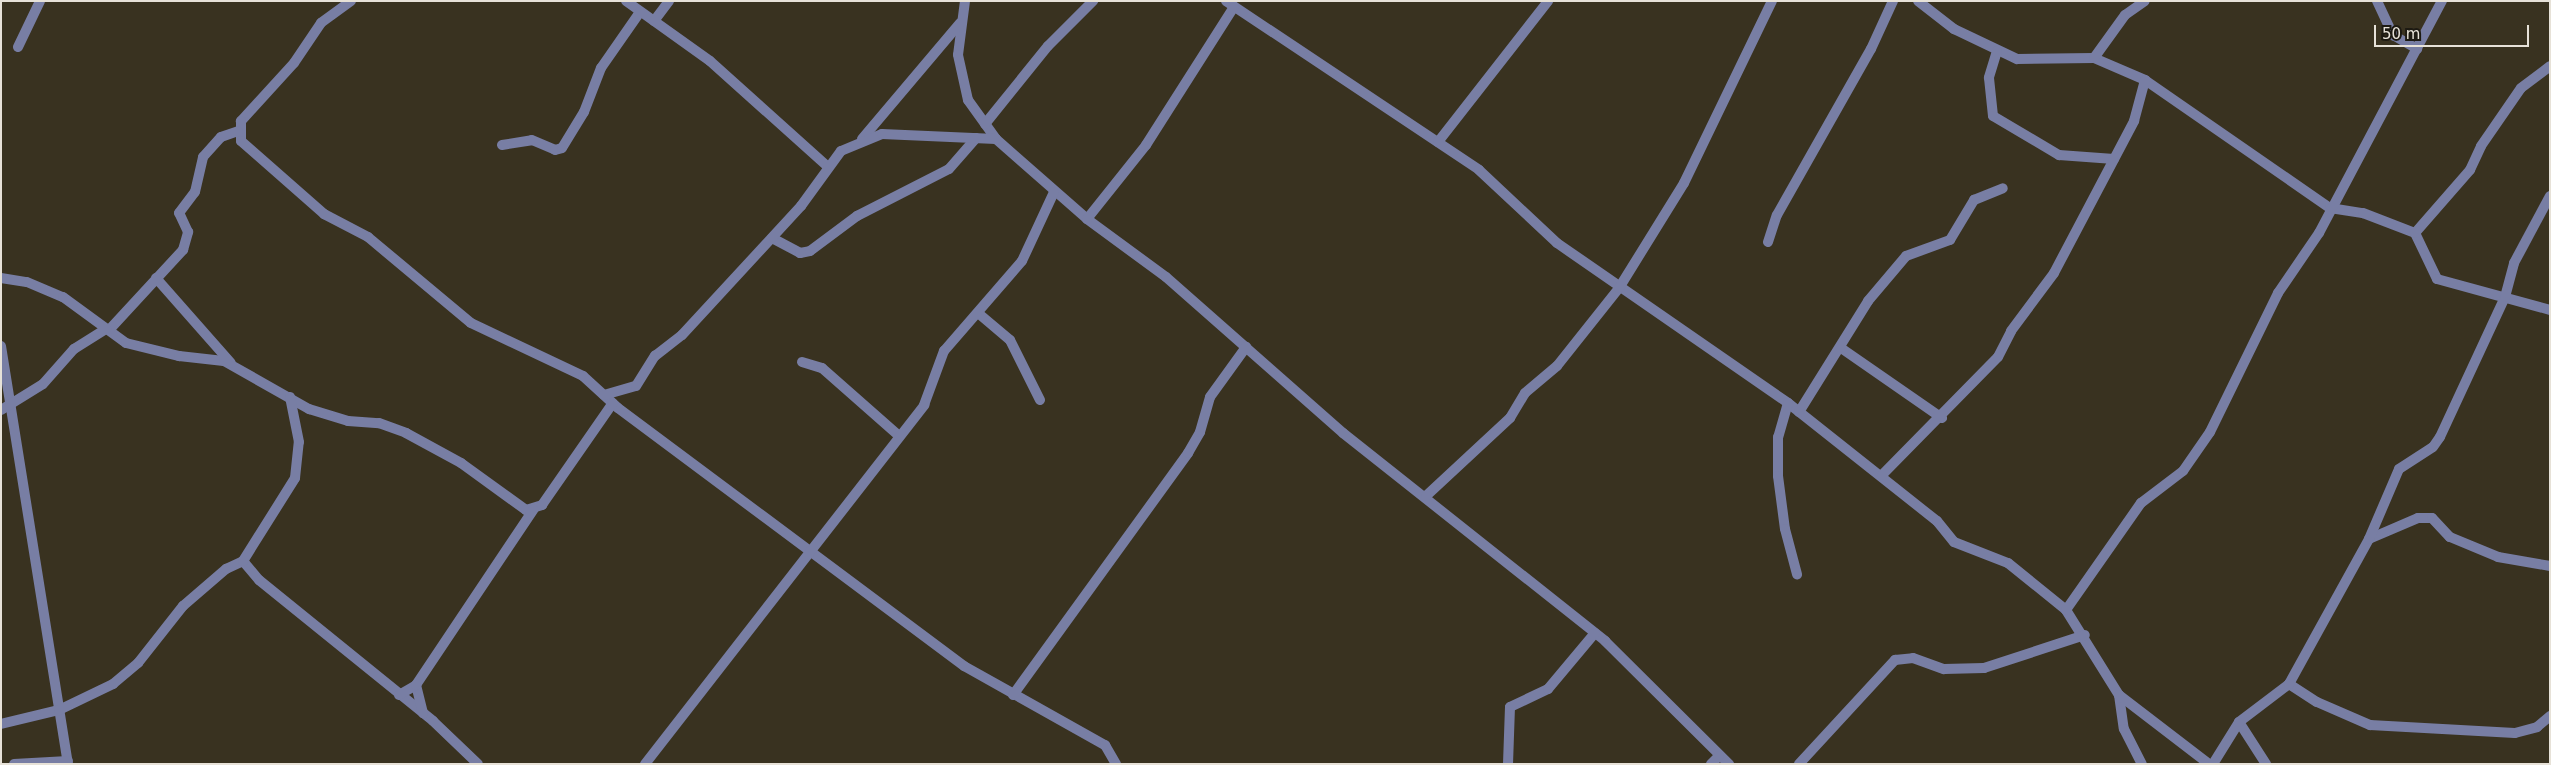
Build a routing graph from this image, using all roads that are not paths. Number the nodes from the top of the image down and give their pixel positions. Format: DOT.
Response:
graph roads {
  1 [pos="40,1"];
  2 [pos="351,1"];
  3 [pos="626,1"];
  4 [pos="669,1"];
  5 [pos="965,1"];
  6 [pos="1093,1"];
  7 [pos="1548,1"];
  8 [pos="1772,1"];
  9 [pos="1893,1"];
  10 [pos="1918,1"];
  11 [pos="2145,1"];
  12 [pos="2377,1"];
  13 [pos="2442,1"];
  14 [pos="1230,4"];
  15 [pos="640,12"];
  16 [pos="654,21"];
  17 [pos="960,23"];
  18 [pos="18,47"];
  19 [pos="2414,48"];
  20 [pos="1997,51"];
  21 [pos="2094,58"];
  22 [pos="2550,66"];
  23 [pos="2145,80"];
  24 [pos="985,124"];
  25 [pos="238,131"];
  26 [pos="976,138"];
  27 [pos="862,139"];
  28 [pos="996,139"];
  29 [pos="1438,142"];
  30 [pos="502,145"];
  31 [pos="2114,159"];
  32 [pos="827,166"];
  33 [pos="2003,188"];
  34 [pos="1054,192"];
  35 [pos="2550,196"];
  36 [pos="2330,208"];
  37 [pos="1087,219"];
  38 [pos="2414,233"];
  39 [pos="772,238"];
  40 [pos="1768,242"];
  41 [pos="1,278"];
  42 [pos="156,278"];
  43 [pos="1620,288"];
  44 [pos="2505,297"];
  45 [pos="2550,310"];
  46 [pos="978,312"];
  47 [pos="108,329"];
  48 [pos="1,346"];
  49 [pos="1246,346"];
  50 [pos="1840,348"];
  51 [pos="802,362"];
  52 [pos="233,365"];
  53 [pos="626,392"];
  54 [pos="604,395"];
  55 [pos="290,397"];
  56 [pos="1040,400"];
  57 [pos="1788,403"];
  58 [pos="616,406"];
  59 [pos="6,408"];
  60 [pos="1800,412"];
  61 [pos="1942,418"];
  62 [pos="898,435"];
  63 [pos="1882,475"];
  64 [pos="1426,496"];
  65 [pos="533,510"];
  66 [pos="2369,539"];
  67 [pos="812,554"];
  68 [pos="243,561"];
  69 [pos="2550,566"];
  70 [pos="1797,574"];
  71 [pos="2066,610"];
  72 [pos="1595,633"];
  73 [pos="2085,635"];
  74 [pos="2289,684"];
  75 [pos="416,685"];
  76 [pos="1013,695"];
  77 [pos="2119,695"];
  78 [pos="399,696"];
  79 [pos="59,710"];
  80 [pos="423,713"];
  81 [pos="2550,716"];
  82 [pos="2240,722"];
  83 [pos="1,724"];
  84 [pos="1720,756"];
  85 [pos="68,762"];
  86 [pos="14,764"];
  87 [pos="478,764"];
  88 [pos="645,764"];
  89 [pos="1116,764"];
  90 [pos="1508,764"];
  91 [pos="1711,764"];
  92 [pos="1729,764"];
  93 [pos="1799,764"];
  94 [pos="2142,764"];
  95 [pos="2209,764"];
  96 [pos="2212,764"];
  97 [pos="2266,764"];
  1 -- 18 [label="street"];
  2 -- 25 [label="street"];
  3 -- 15 [label="street"];
  4 -- 16 [label="street"];
  5 -- 17 [label="street"];
  6 -- 24 [label="street"];
  7 -- 29 [label="street"];
  8 -- 43 [label="street"];
  9 -- 40 [label="street"];
  10 -- 20 [label="street"];
  11 -- 21 [label="street"];
  12 -- 19 [label="street"];
  13 -- 19 [label="street"];
  14 -- 29 [label="street"];
  14 -- 37 [label="street"];
  15 -- 16 [label="street"];
  15 -- 30 [label="street"];
  16 -- 32 [label="street"];
  17 -- 24 [label="street"];
  17 -- 27 [label="street"];
  19 -- 36 [label="street"];
  20 -- 21 [label="street"];
  20 -- 31 [label="street"];
  21 -- 23 [label="street"];
  22 -- 38 [label="street"];
  23 -- 31 [label="street"];
  23 -- 36 [label="street"];
  24 -- 28 [label="street"];
  25 -- 42 [label="street"];
  25 -- 54 [label="street"];
  26 -- 27 [label="street"];
  26 -- 28 [label="street"];
  26 -- 39 [label="street"];
  27 -- 32 [label="street"];
  28 -- 34 [label="street"];
  29 -- 43 [label="street"];
  31 -- 61 [label="street"];
  32 -- 39 [label="street"];
  33 -- 50 [label="street"];
  34 -- 37 [label="street"];
  34 -- 46 [label="street"];
  35 -- 44 [label="street"];
  36 -- 38 [label="street"];
  36 -- 71 [label="street"];
  37 -- 49 [label="street"];
  38 -- 44 [label="street"];
  39 -- 53 [label="street"];
  41 -- 47 [label="street"];
  42 -- 47 [label="street"];
  42 -- 52 [label="street"];
  43 -- 57 [label="street"];
  43 -- 64 [label="street"];
  44 -- 45 [label="street"];
  44 -- 66 [label="street"];
  46 -- 56 [label="street"];
  46 -- 62 [label="street"];
  47 -- 52 [label="street"];
  47 -- 59 [label="street"];
  48 -- 59 [label="street"];
  49 -- 64 [label="street"];
  49 -- 76 [label="street"];
  50 -- 60 [label="street"];
  50 -- 61 [label="street"];
  51 -- 62 [label="street"];
  52 -- 55 [label="street"];
  53 -- 54 [label="street"];
  53 -- 58 [label="street"];
  54 -- 58 [label="street"];
  55 -- 65 [label="street"];
  55 -- 68 [label="street"];
  57 -- 60 [label="street"];
  57 -- 70 [label="street"];
  58 -- 65 [label="street"];
  58 -- 67 [label="street"];
  59 -- 79 [label="street"];
  60 -- 63 [label="street"];
  61 -- 63 [label="street"];
  62 -- 67 [label="street"];
  63 -- 71 [label="street"];
  64 -- 72 [label="street"];
  65 -- 75 [label="street"];
  66 -- 69 [label="street"];
  66 -- 74 [label="street"];
  67 -- 76 [label="street"];
  67 -- 88 [label="street"];
  68 -- 78 [label="street"];
  68 -- 79 [label="street"];
  71 -- 73 [label="street"];
  72 -- 84 [label="street"];
  72 -- 90 [label="street"];
  73 -- 77 [label="street"];
  73 -- 93 [label="street"];
  74 -- 81 [label="street"];
  74 -- 82 [label="street"];
  75 -- 78 [label="street"];
  75 -- 80 [label="street"];
  76 -- 89 [label="street"];
  77 -- 94 [label="street"];
  77 -- 95 [label="street"];
  78 -- 80 [label="street"];
  79 -- 83 [label="street"];
  79 -- 85 [label="street"];
  80 -- 87 [label="street"];
  82 -- 96 [label="street"];
  82 -- 97 [label="street"];
  84 -- 91 [label="street"];
  84 -- 92 [label="street"];
  85 -- 86 [label="street"];
}
